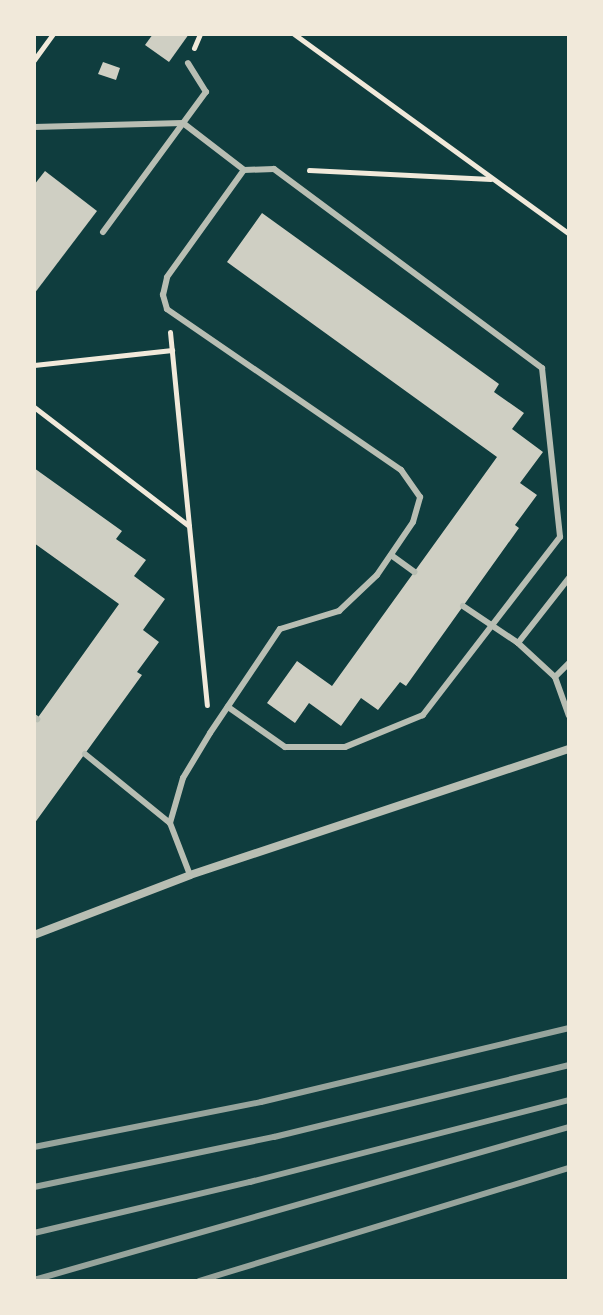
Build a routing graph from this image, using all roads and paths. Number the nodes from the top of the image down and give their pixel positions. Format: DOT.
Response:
graph roads {
  1 [pos="53,34"];
  2 [pos="294,34"];
  3 [pos="34,60"];
  4 [pos="188,63"];
  5 [pos="183,123"];
  6 [pos="34,127"];
  7 [pos="274,169"];
  8 [pos="244,170"];
  9 [pos="492,179"];
  10 [pos="103,232"];
  11 [pos="569,234"];
  12 [pos="167,309"];
  13 [pos="172,350"];
  14 [pos="34,365"];
  15 [pos="34,407"];
  16 [pos="189,526"];
  17 [pos="391,555"];
  18 [pos="414,572"];
  19 [pos="569,578"];
  20 [pos="463,606"];
  21 [pos="491,625"];
  22 [pos="518,643"];
  23 [pos="569,663"];
  24 [pos="555,677"];
  25 [pos="228,707"];
  26 [pos="569,716"];
  27 [pos="210,733"];
  28 [pos="569,749"];
  29 [pos="85,754"];
  30 [pos="170,823"];
  31 [pos="190,875"];
  32 [pos="34,935"];
  1 -- 3 [label="path"];
  2 -- 9 [label="path"];
  4 -- 5 [label="lane"];
  5 -- 6 [label="lane"];
  5 -- 8 [label="lane"];
  5 -- 10 [label="lane"];
  7 -- 8 [label="lane"];
  7 -- 9 [label="path"];
  7 -- 21 [label="lane"];
  8 -- 12 [label="lane"];
  9 -- 11 [label="path"];
  12 -- 13 [label="path"];
  12 -- 17 [label="lane"];
  13 -- 14 [label="path"];
  13 -- 16 [label="path"];
  15 -- 16 [label="path"];
  16 -- 27 [label="path"];
  17 -- 18 [label="lane"];
  17 -- 25 [label="lane"];
  19 -- 22 [label="lane"];
  20 -- 21 [label="lane"];
  21 -- 22 [label="lane"];
  21 -- 25 [label="lane"];
  22 -- 24 [label="lane"];
  23 -- 24 [label="lane"];
  24 -- 26 [label="lane"];
  25 -- 27 [label="lane"];
  27 -- 30 [label="lane"];
  28 -- 31 [label="street"];
  29 -- 30 [label="lane"];
  30 -- 31 [label="lane"];
  31 -- 32 [label="street"];
}
